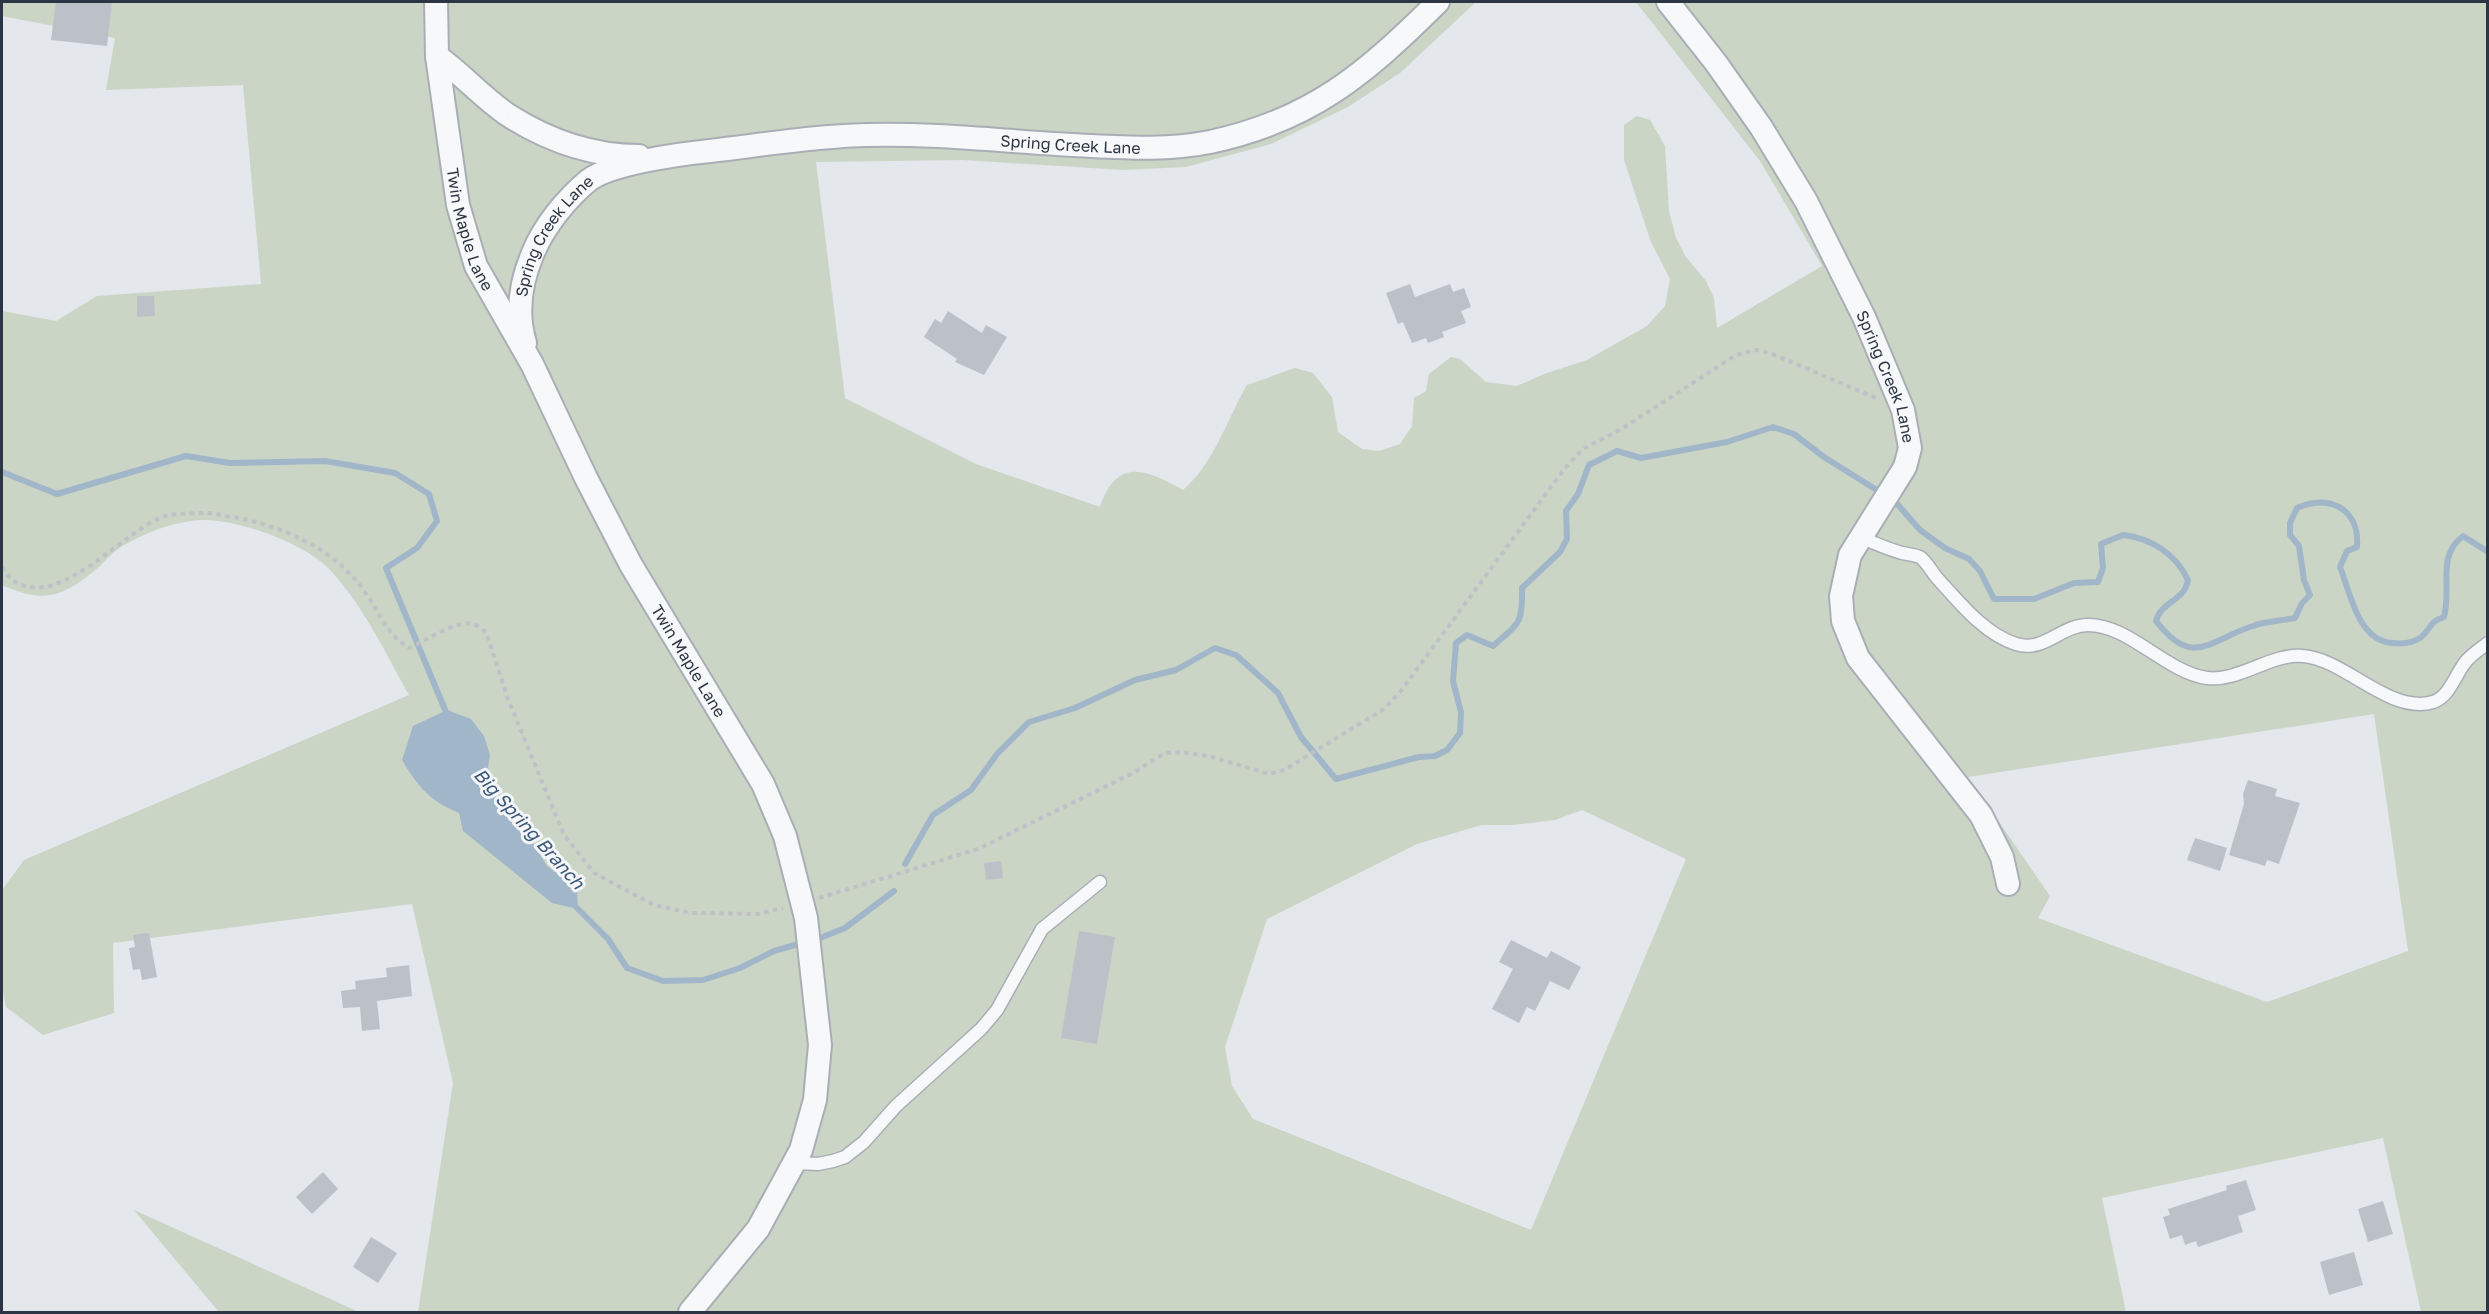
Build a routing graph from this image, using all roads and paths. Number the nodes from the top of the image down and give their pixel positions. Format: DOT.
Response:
graph roads {
  1 [pos="436,2"];
  2 [pos="1438,2"];
  3 [pos="1668,2"];
  4 [pos="437,56"];
  5 [pos="658,157"];
  6 [pos="532,364"];
  7 [pos="1903,410"];
  8 [pos="1860,537"];
  9 [pos="2,567"];
  10 [pos="2487,643"];
  11 [pos="1100,882"];
  12 [pos="2008,884"];
  13 [pos="804,903"];
  14 [pos="795,1162"];
  15 [pos="690,1312"];
  1 -- 4 [label="street, Twin Maple Lane"];
  2 -- 5 [label="street, Spring Creek Lane"];
  3 -- 7 [label="street, Spring Creek Lane"];
  4 -- 5 [label="street, Spring Creek Lane"];
  4 -- 6 [label="street, Twin Maple Lane"];
  5 -- 6 [label="street, Spring Creek Lane"];
  6 -- 13 [label="street, Twin Maple Lane"];
  7 -- 8 [label="street, Spring Creek Lane"];
  7 -- 13 [label="path"];
  8 -- 10 [label="lane"];
  8 -- 12 [label="street, Spring Creek Lane"];
  9 -- 13 [label="path"];
  11 -- 14 [label="lane"];
  13 -- 14 [label="street, Twin Maple Lane"];
  14 -- 15 [label="street, Twin Maple Lane"];
}
